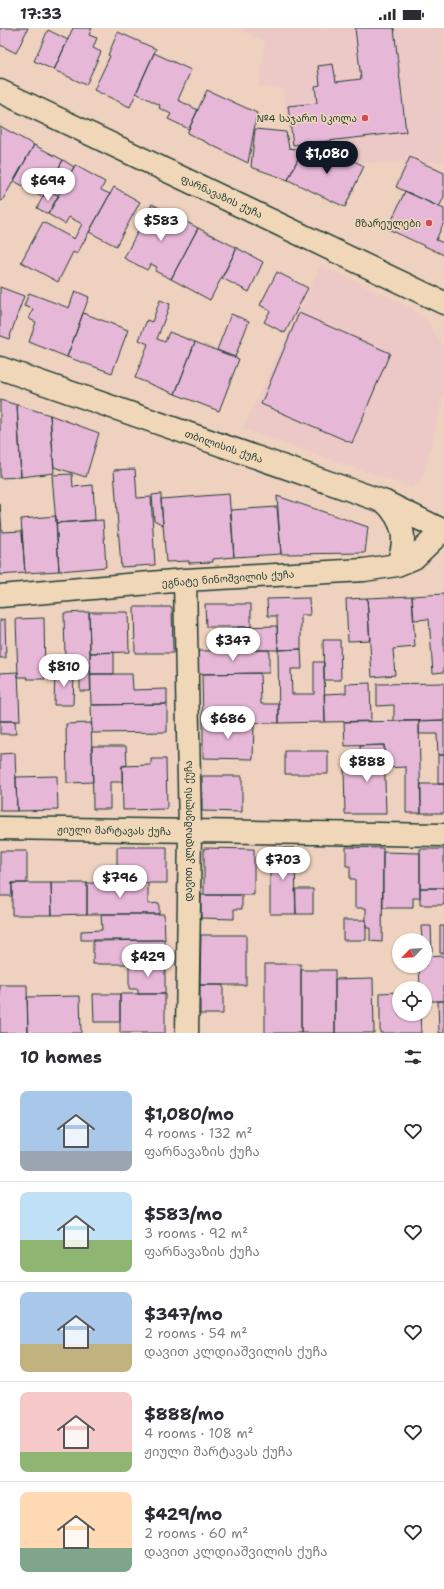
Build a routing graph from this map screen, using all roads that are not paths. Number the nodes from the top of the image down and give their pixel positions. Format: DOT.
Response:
graph roads {
  1 [pos="0,91"];
  2 [pos="444,302"];
  3 [pos="0,368"];
  4 [pos="386,502"];
  5 [pos="444,530"];
  6 [pos="397,565"];
  7 [pos="185,580"];
  8 [pos="0,596"];
  9 [pos="0,828"];
  10 [pos="190,831"];
  11 [pos="444,835"];
  12 [pos="187,1033"];
  1 -- 2 [label="street, ფარნავაზის ქუჩა"];
  3 -- 4 [label="street, თბილისის ქუჩა"];
  4 -- 5 [label="street, თბილისის ქუჩა"];
  4 -- 6 [label="street"];
  5 -- 6 [label="street, ეგნატე ნინოშვილის ქუჩა"];
  6 -- 7 [label="street, ეგნატე ნინოშვილის ქუჩა"];
  7 -- 8 [label="street, ეგნატე ნინოშვილის ქუჩა"];
  7 -- 10 [label="street, დავით კლდიაშვილის ქუჩა"];
  9 -- 10 [label="street, ჟიული შარტავას ქუჩა"];
  10 -- 11 [label="street, ჟიული შარტავას ქუჩა"];
  10 -- 12 [label="street, დავით კლდიაშვილის ქუჩა"];
}
